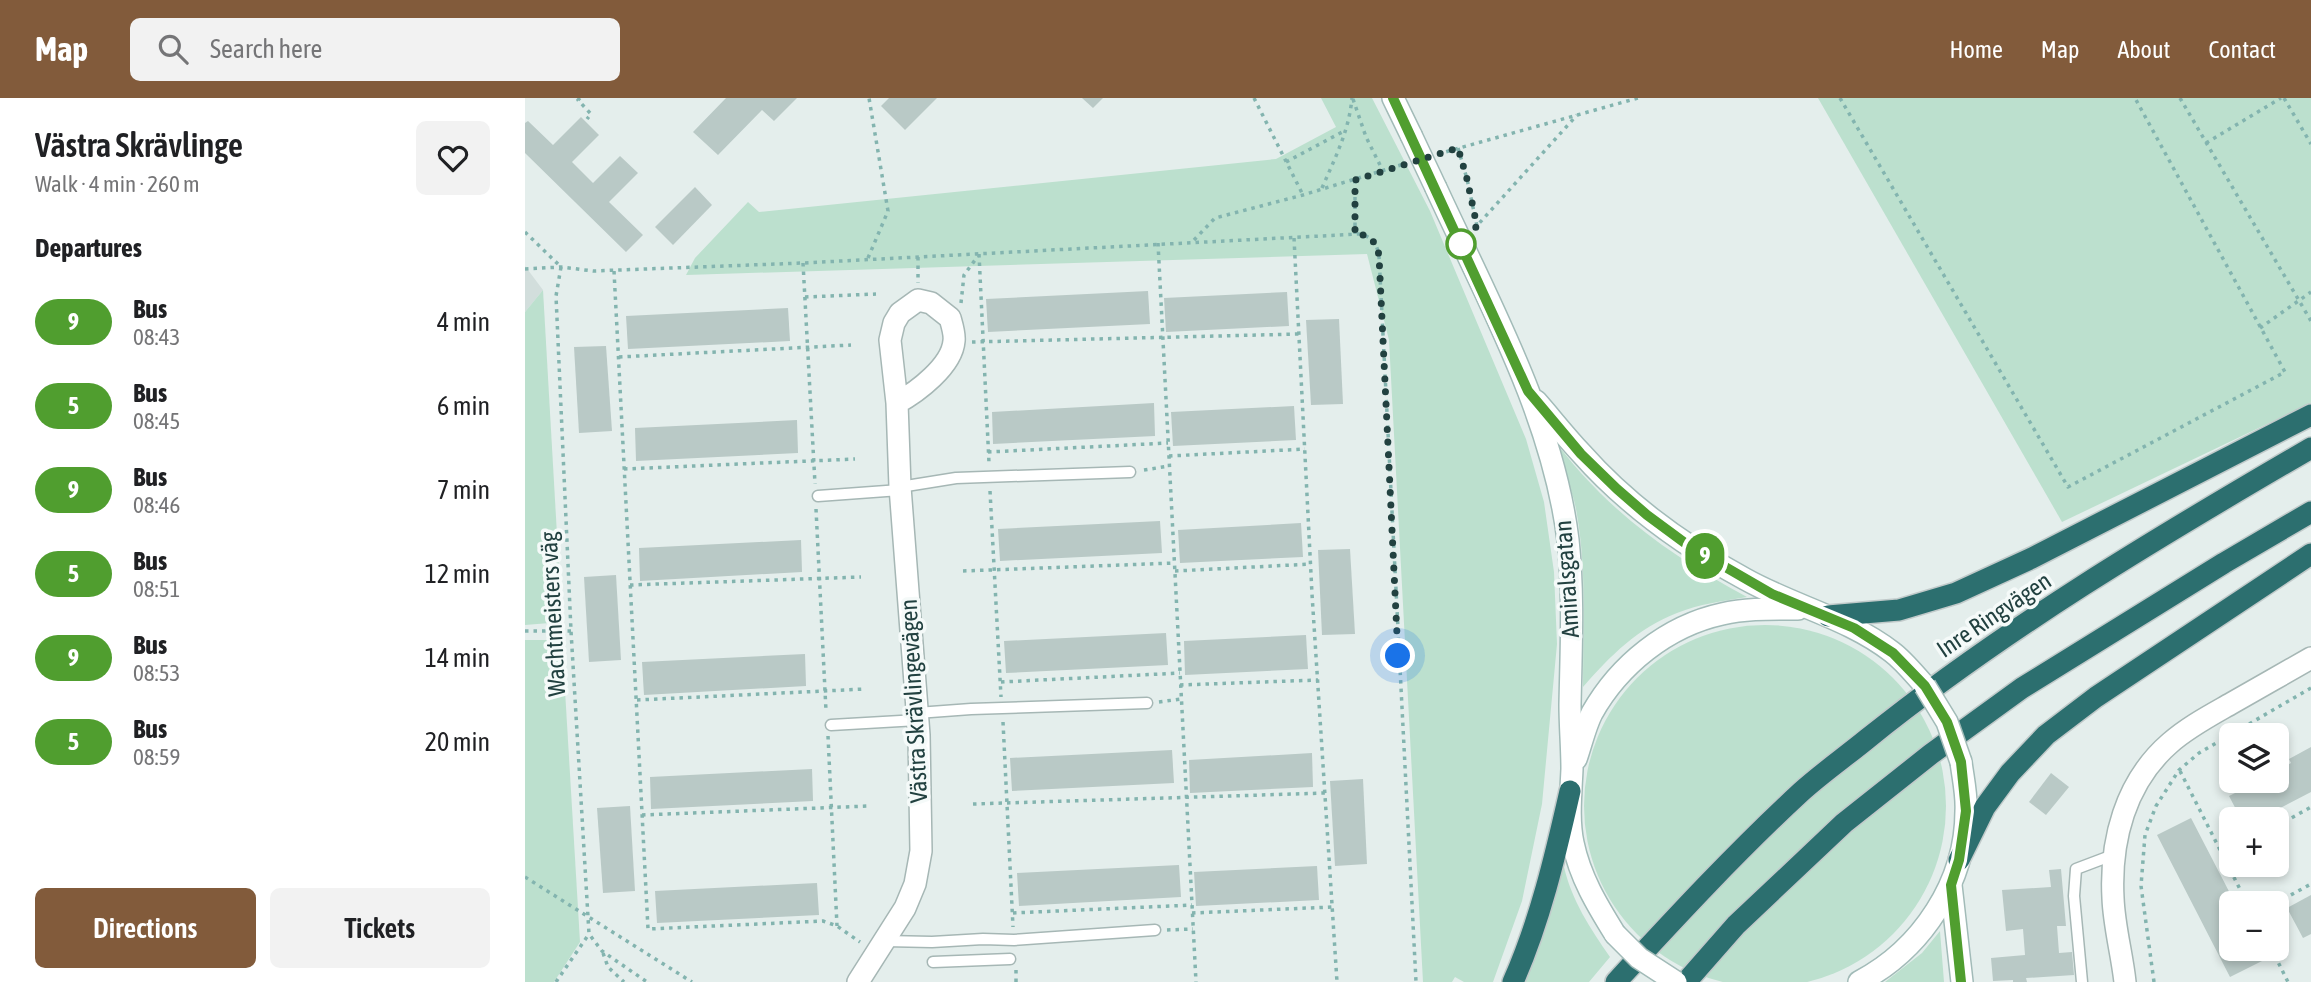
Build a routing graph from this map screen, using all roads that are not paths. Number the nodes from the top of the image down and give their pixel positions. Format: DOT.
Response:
graph roads {
  1 [pos="1393,98"];
  2 [pos="1528,391"];
  3 [pos="897,403"];
  4 [pos="2311,415"];
  5 [pos="2311,448"];
  6 [pos="1130,472"];
  7 [pos="900,489"];
  8 [pos="817,495"];
  9 [pos="2311,512"];
  10 [pos="2311,554"];
  11 [pos="1808,610"];
  12 [pos="1828,616"];
  13 [pos="2311,658"];
  14 [pos="1147,703"];
  15 [pos="917,717"];
  16 [pos="828,724"];
  17 [pos="1571,781"];
  18 [pos="2113,855"];
  19 [pos="1959,860"];
  20 [pos="1951,885"];
  21 [pos="1155,930"];
  22 [pos="881,947"];
  23 [pos="1010,959"];
  24 [pos="933,962"];
  25 [pos="858,982"];
  26 [pos="1513,982"];
  27 [pos="1616,982"];
  28 [pos="1676,982"];
  29 [pos="1686,982"];
  30 [pos="1859,982"];
  31 [pos="1962,982"];
  32 [pos="2082,982"];
  33 [pos="2125,982"];
  1 -- 2 [label="main road, Amiralsgatan, bridge"];
  2 -- 11 [label="main road, Amiralsgatan"];
  2 -- 17 [label="main road, Amiralsgatan"];
  3 -- 3 [label="main road, Västra Skrävlingevägen"];
  3 -- 7 [label="main road, Västra Skrävlingevägen"];
  4 -- 12 [label="highway"];
  5 -- 27 [label="highway, Inre Ringvägen"];
  6 -- 7 [label="lane"];
  7 -- 8 [label="lane"];
  7 -- 15 [label="main road, Västra Skrävlingevägen"];
  9 -- 29 [label="highway"];
  10 -- 19 [label="highway"];
  11 -- 12 [label="main road, Amiralsgatan"];
  11 -- 17 [label="main road, Amiralsgatan"];
  12 -- 19 [label="main road, Amiralsgatan, bridge"];
  13 -- 18 [label="main road"];
  14 -- 15 [label="lane"];
  15 -- 16 [label="lane"];
  15 -- 22 [label="main road, Västra Skrävlingevägen"];
  17 -- 26 [label="highway"];
  17 -- 28 [label="main road, Amiralsgatan, bridge"];
  18 -- 32 [label="lane"];
  18 -- 33 [label="main road"];
  19 -- 20 [label="main road, Amiralsgatan"];
  20 -- 30 [label="main road, Amiralsgatan"];
  20 -- 31 [label="main road, Amiralsgatan"];
  21 -- 22 [label="lane"];
  22 -- 25 [label="main road, Västra Skrävlingevägen"];
  23 -- 24 [label="lane"];
}
